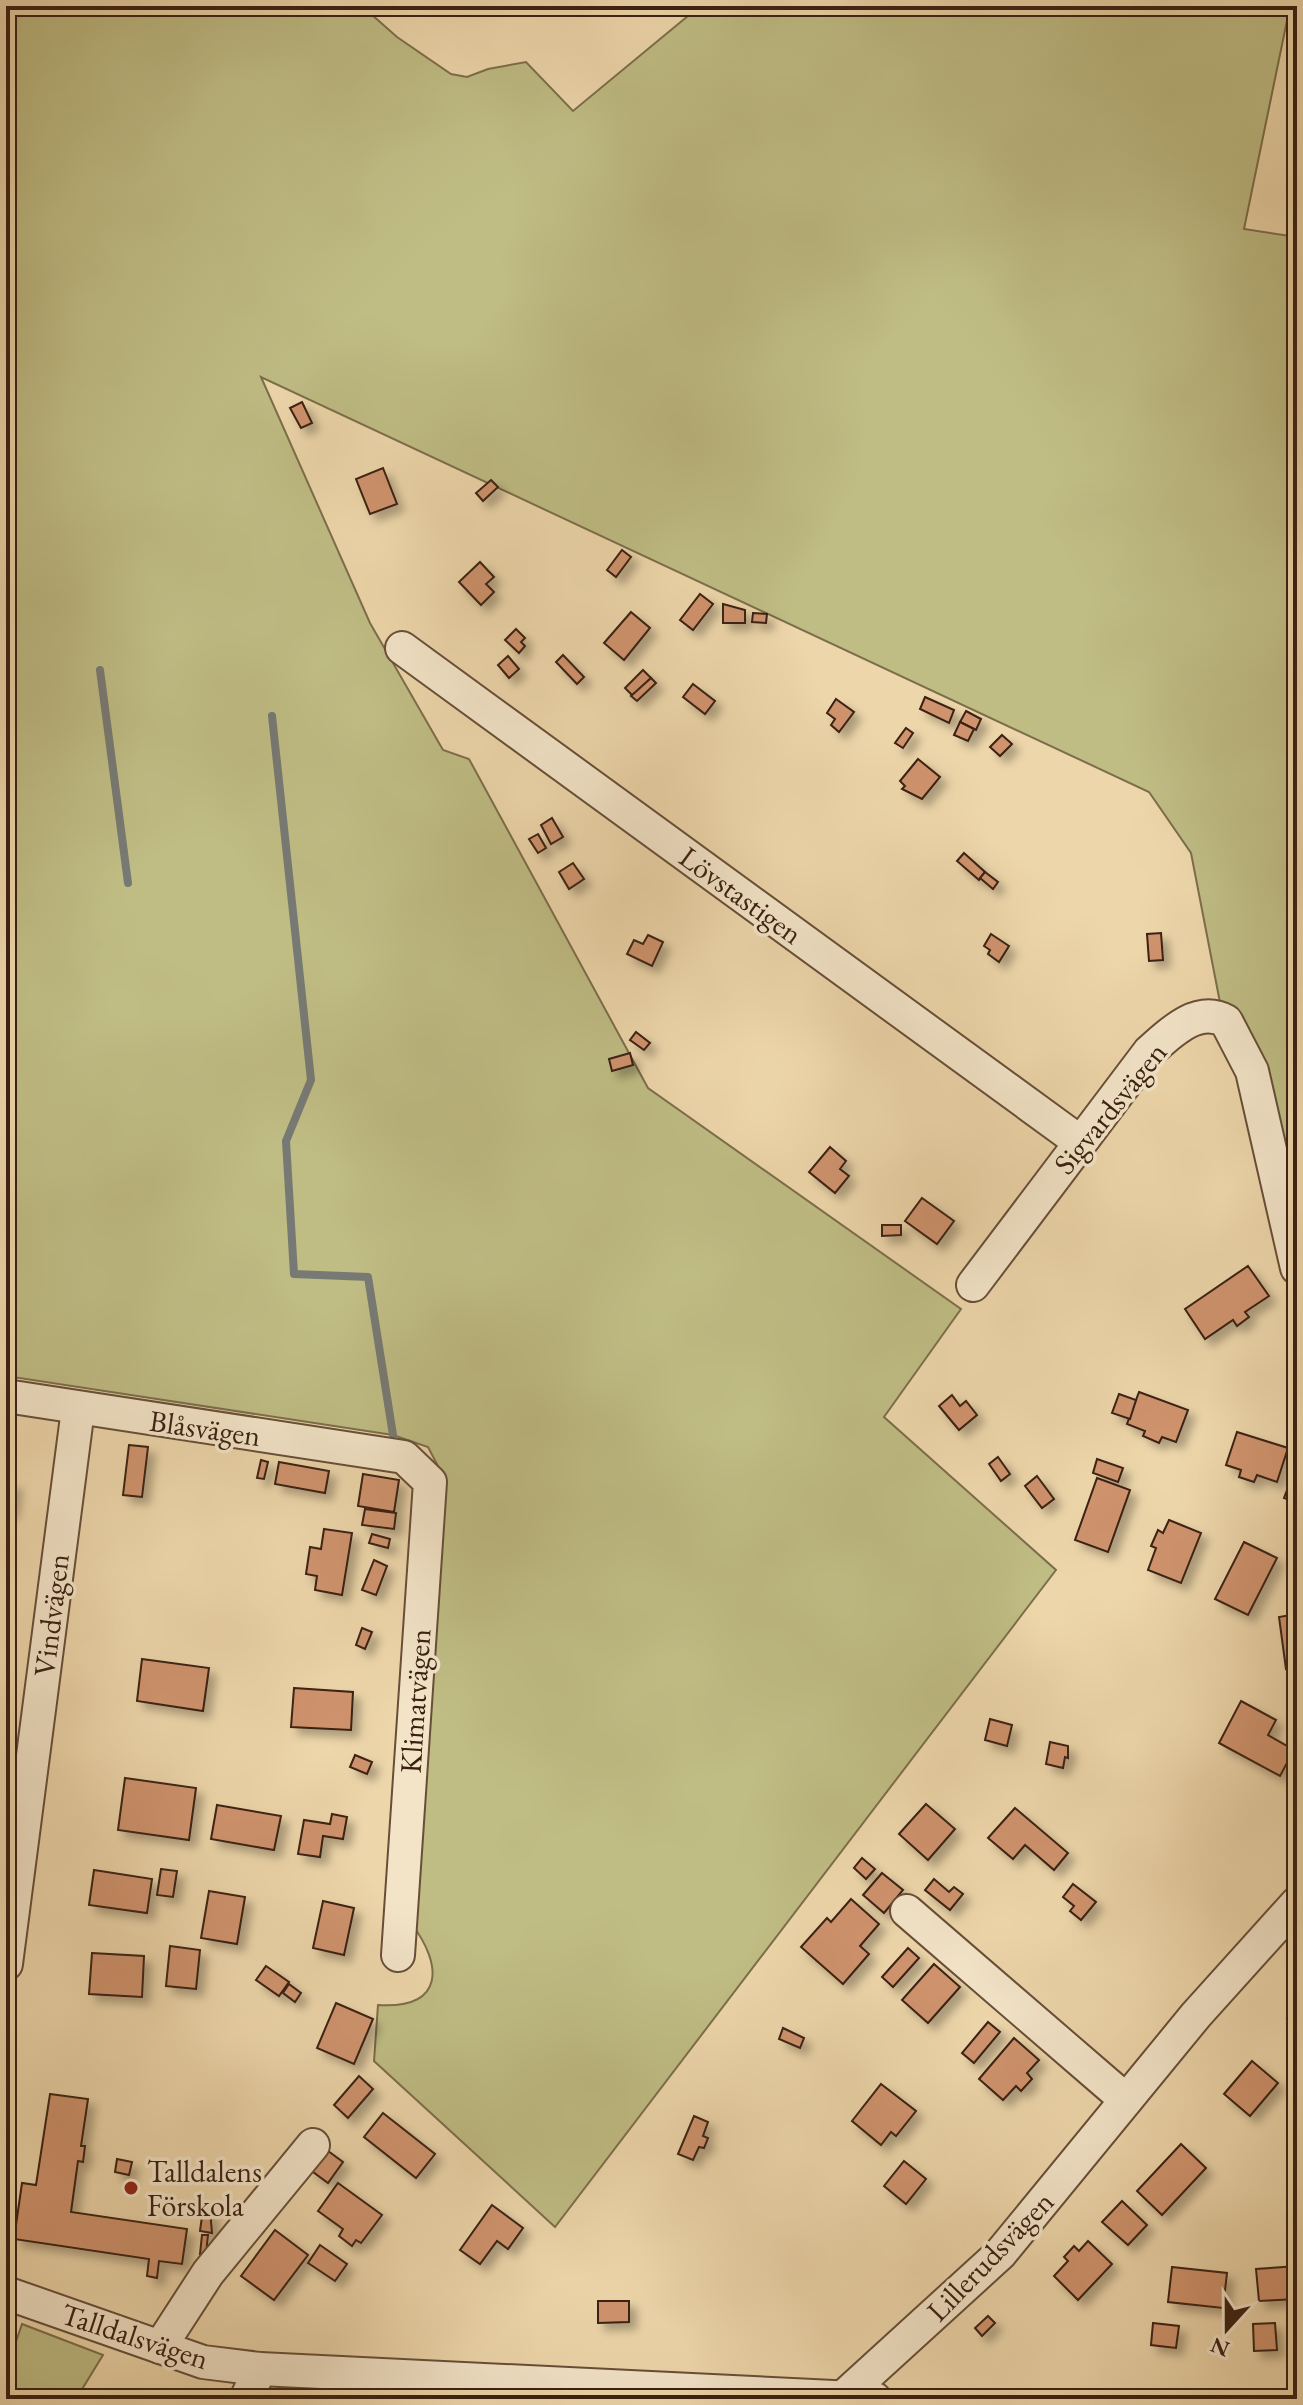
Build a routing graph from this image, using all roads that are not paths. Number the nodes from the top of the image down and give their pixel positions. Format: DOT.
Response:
graph roads {
  1 [pos="402,648"];
  2 [pos="1080,1142"];
  3 [pos="1297,1268"];
  4 [pos="973,1285"];
  5 [pos="6,1396"];
  6 [pos="78,1409"];
  7 [pos="404,1457"];
  8 [pos="1297,1903"];
  9 [pos="907,1911"];
  10 [pos="398,1955"];
  11 [pos="6,1964"];
  12 [pos="1126,2100"];
  13 [pos="313,2145"];
  14 [pos="6,2293"];
  15 [pos="160,2347"];
  16 [pos="260,2369"];
  17 [pos="842,2398"];
  18 [pos="246,2399"];
  19 [pos="875,2399"];
  1 -- 2 [label="street, Lövstastigen"];
  2 -- 3 [label="street, Sigvardsvägen"];
  2 -- 4 [label="street, Sigvardsvägen"];
  5 -- 6 [label="street, Blåsvägen"];
  6 -- 7 [label="street, Blåsvägen"];
  6 -- 11 [label="street, Vindvägen"];
  7 -- 10 [label="street, Klimatvägen"];
  8 -- 12 [label="street, Lillerudsvägen"];
  9 -- 12 [label="street"];
  12 -- 17 [label="street, Lillerudsvägen"];
  13 -- 15 [label="street"];
  14 -- 15 [label="street, Talldalsvägen"];
  15 -- 16 [label="street, Talldalsvägen"];
  16 -- 17 [label="street, Talldalsvägen"];
  16 -- 18 [label="street"];
  17 -- 19 [label="street, Talldalsvägen"];
}
